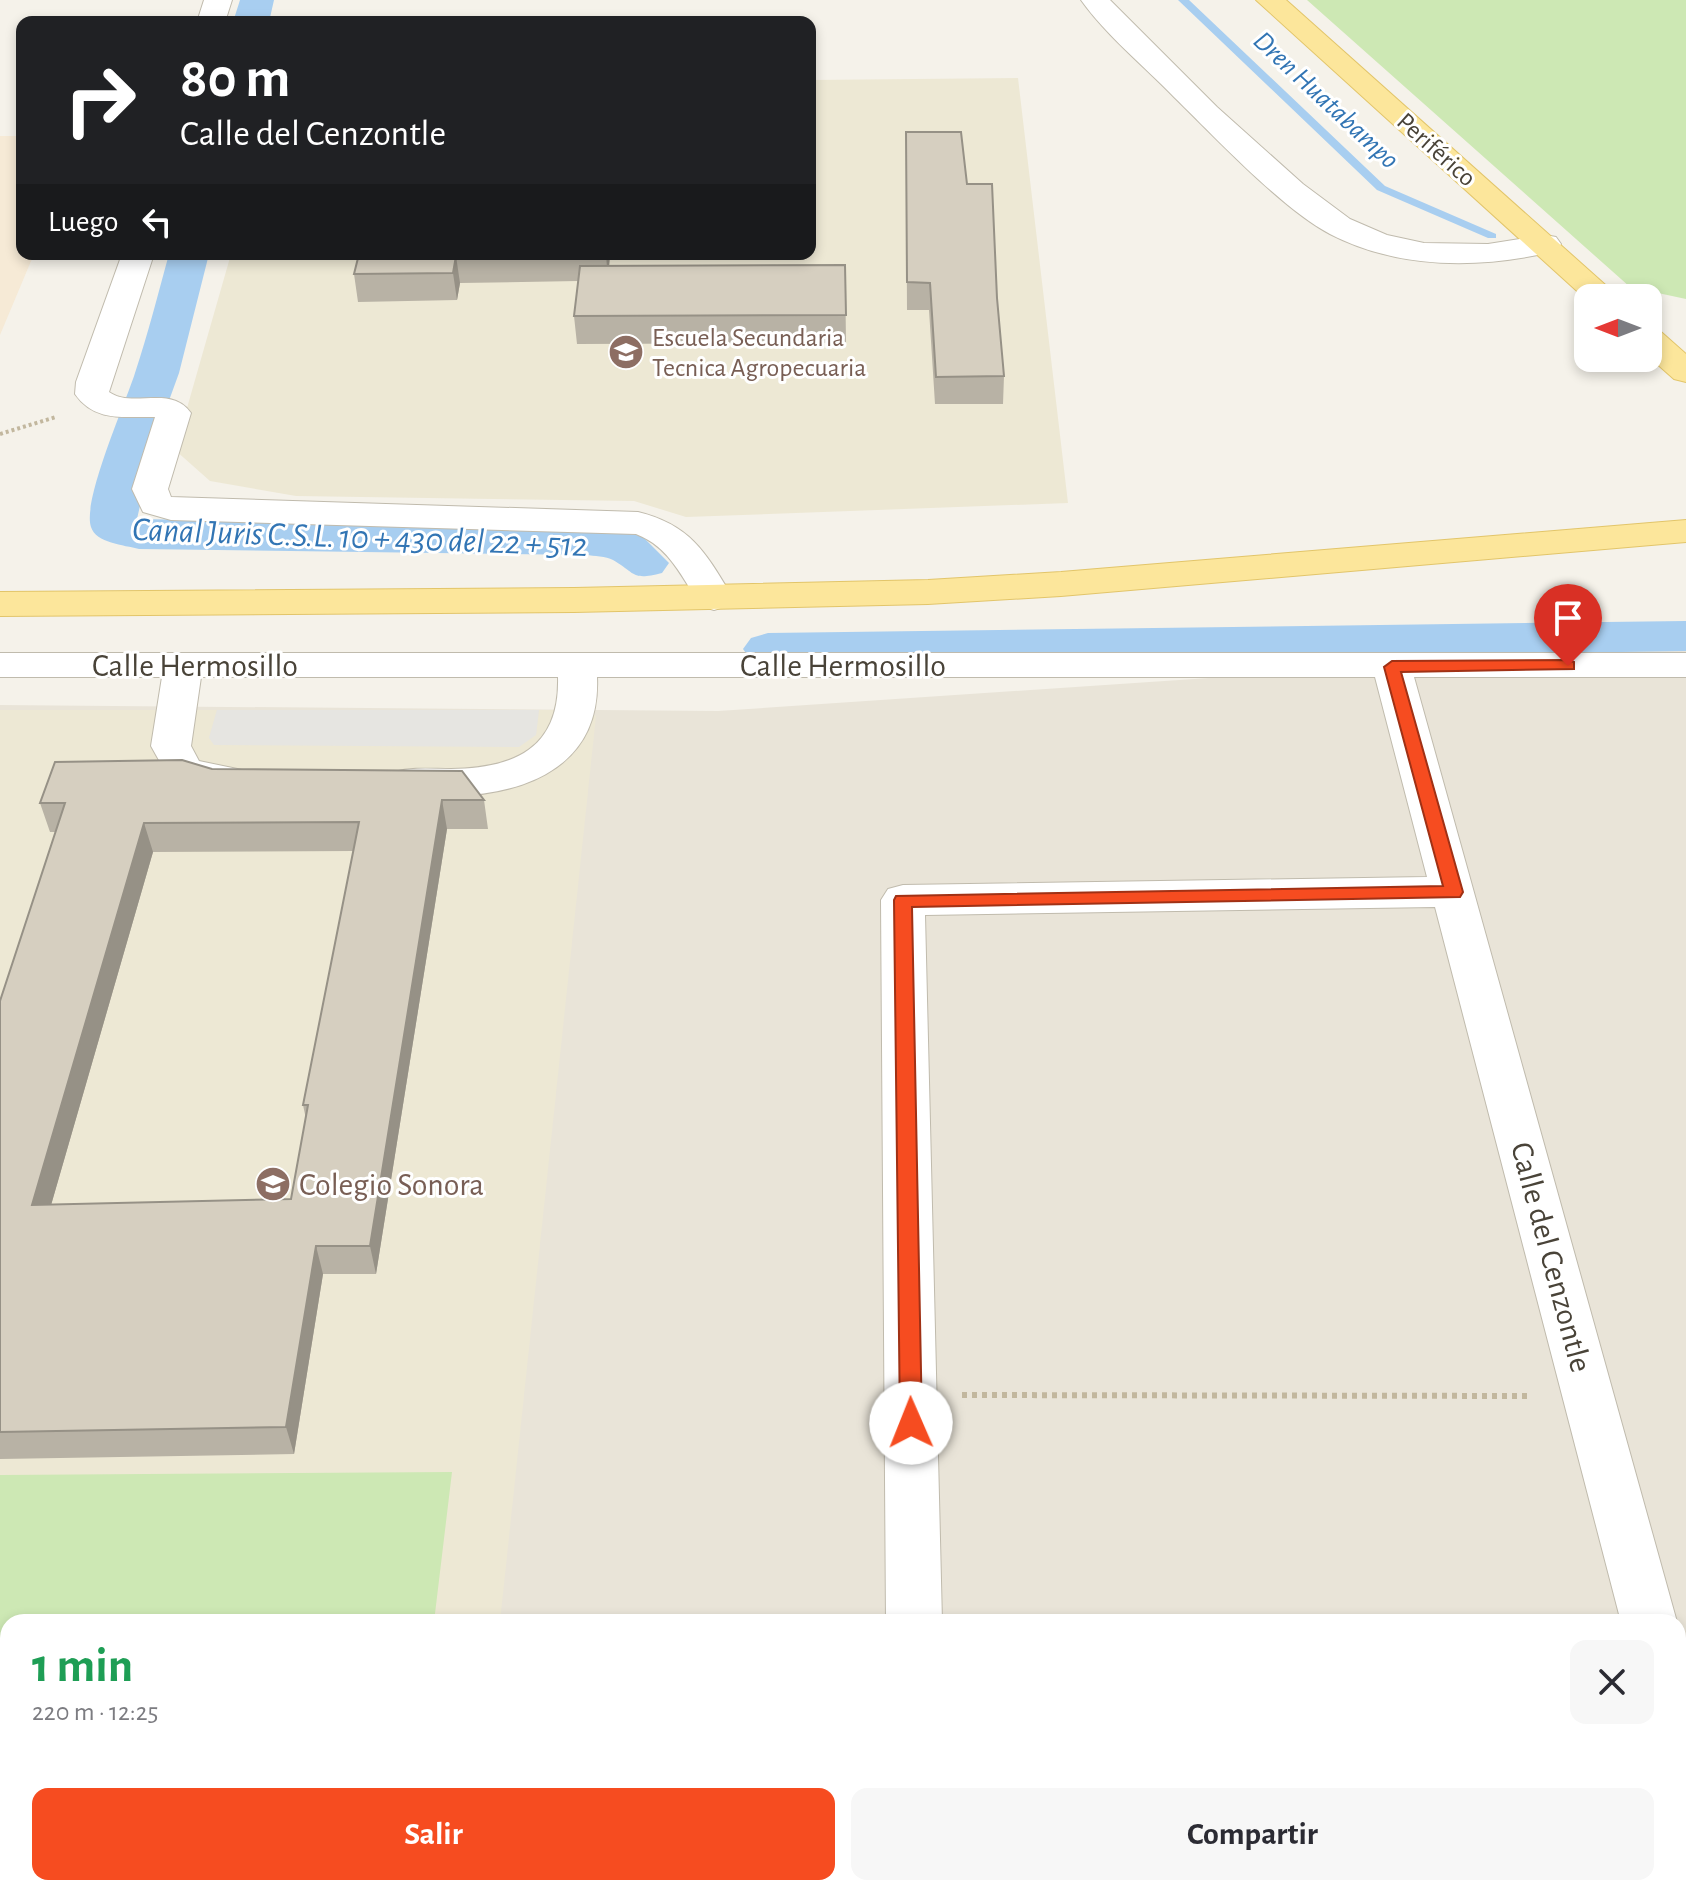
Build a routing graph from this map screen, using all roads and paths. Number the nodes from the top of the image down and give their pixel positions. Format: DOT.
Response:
graph roads {
  1 [pos="1095,0"];
  2 [pos="1270,0"];
  3 [pos="1545,244"];
  4 [pos="136,260"];
  5 [pos="1589,284"];
  6 [pos="1662,351"];
  7 [pos="1686,372"];
  8 [pos="105,406"];
  9 [pos="0,434"];
  10 [pos="1686,531"];
  11 [pos="714,598"];
  12 [pos="0,604"];
  13 [pos="0,665"];
  14 [pos="183,665"];
  15 [pos="577,665"];
  16 [pos="1686,665"];
  17 [pos="1392,667"];
  18 [pos="267,782"];
  19 [pos="379,782"];
  20 [pos="1454,892"];
  21 [pos="910,1395"];
  22 [pos="1589,1396"];
  23 [pos="914,1614"];
  24 [pos="1647,1614"];
  1 -- 3 [label="street"];
  2 -- 3 [label="main road, Periférico"];
  3 -- 5 [label="main road, Periférico"];
  4 -- 8 [label="street"];
  6 -- 7 [label="main road"];
  8 -- 9 [label="path"];
  8 -- 11 [label="street"];
  10 -- 11 [label="main road, Calle Hermosillo"];
  11 -- 12 [label="main road, Calle Hermosillo"];
  13 -- 14 [label="street, Calle Hermosillo"];
  14 -- 15 [label="street, Calle Hermosillo"];
  14 -- 18 [label="street"];
  15 -- 17 [label="street, Calle Hermosillo"];
  15 -- 19 [label="street"];
  16 -- 17 [label="street, Calle Hermosillo"];
  17 -- 20 [label="street, Calle del Cenzontle"];
  20 -- 21 [label="street"];
  20 -- 22 [label="street, Calle del Cenzontle"];
  21 -- 22 [label="path"];
  21 -- 23 [label="street"];
  22 -- 24 [label="street, Calle del Cenzontle"];
}
